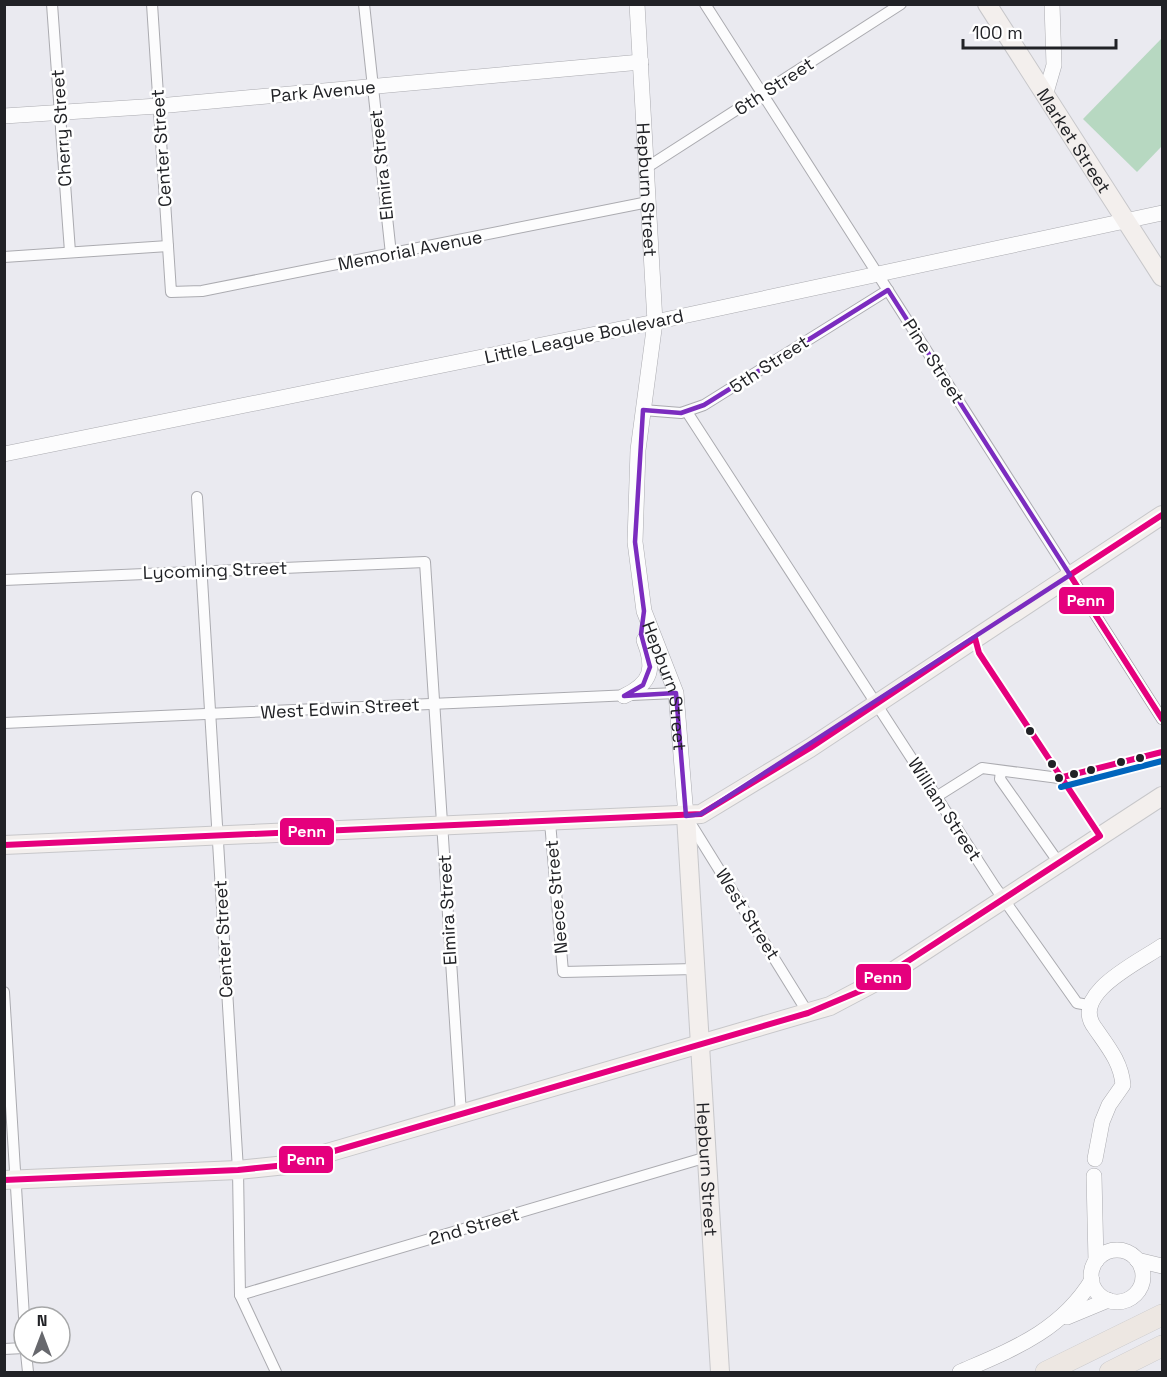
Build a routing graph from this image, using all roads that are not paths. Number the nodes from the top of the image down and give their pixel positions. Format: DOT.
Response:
graph roads {
  1 [pos="52,4"];
  2 [pos="152,4"];
  3 [pos="364,4"];
  4 [pos="637,4"];
  5 [pos="705,4"];
  6 [pos="901,4"];
  7 [pos="987,4"];
  8 [pos="1052,4"];
  9 [pos="641,62"];
  10 [pos="372,86"];
  11 [pos="762,94"];
  12 [pos="1045,96"];
  13 [pos="158,106"];
  14 [pos="60,113"];
  15 [pos="4,116"];
  16 [pos="646,168"];
  17 [pos="648,202"];
  18 [pos="1162,213"];
  19 [pos="1125,221"];
  20 [pos="168,246"];
  21 [pos="70,252"];
  22 [pos="391,254"];
  23 [pos="4,257"];
  24 [pos="878,274"];
  25 [pos="1162,277"];
  26 [pos="888,290"];
  27 [pos="171,292"];
  28 [pos="655,322"];
  29 [pos="643,410"];
  30 [pos="687,412"];
  31 [pos="4,454"];
  32 [pos="197,497"];
  33 [pos="1162,515"];
  34 [pos="425,562"];
  35 [pos="201,571"];
  36 [pos="1070,575"];
  37 [pos="4,580"];
  38 [pos="644,611"];
  39 [pos="676,693"];
  40 [pos="624,696"];
  41 [pos="876,703"];
  42 [pos="434,704"];
  43 [pos="210,713"];
  44 [pos="1162,719"];
  45 [pos="4,723"];
  46 [pos="1001,771"];
  47 [pos="1059,778"];
  48 [pos="1162,796"];
  49 [pos="936,797"];
  50 [pos="686,816"];
  51 [pos="550,822"];
  52 [pos="442,826"];
  53 [pos="217,834"];
  54 [pos="4,845"];
  55 [pos="1059,863"];
  56 [pos="1005,899"];
  57 [pos="1162,946"];
  58 [pos="695,969"];
  59 [pos="4,992"];
  60 [pos="1088,1005"];
  61 [pos="5,1010"];
  62 [pos="808,1013"];
  63 [pos="700,1045"];
  64 [pos="460,1114"];
  65 [pos="707,1157"];
  66 [pos="1095,1159"];
  67 [pos="238,1170"];
  68 [pos="1094,1176"];
  69 [pos="10,1180"];
  70 [pos="1095,1215"];
  71 [pos="1121,1251"];
  72 [pos="1137,1260"];
  73 [pos="1096,1261"];
  74 [pos="1162,1266"];
  75 [pos="1162,1274"];
  76 [pos="1092,1280"];
  77 [pos="1142,1284"];
  78 [pos="240,1295"];
  79 [pos="1108,1300"];
  80 [pos="23,1305"];
  81 [pos="1162,1313"];
  82 [pos="1057,1322"];
  83 [pos="1162,1346"];
  84 [pos="276,1372"];
  85 [pos="720,1372"];
  86 [pos="960,1372"];
  87 [pos="1046,1372"];
  88 [pos="1110,1372"];
  1 -- 14 [label="street, Cherry Street"];
  2 -- 13 [label="street, Center Street"];
  3 -- 10 [label="street, Elmira Street"];
  4 -- 9 [label="street, Hepburn Street"];
  5 -- 11 [label="street, Pine Street"];
  6 -- 11 [label="street, 6th Street"];
  7 -- 12 [label="main road, Market Street"];
  8 -- 12 [label="street"];
  9 -- 10 [label="street, Park Avenue"];
  9 -- 16 [label="street, Hepburn Street"];
  10 -- 13 [label="street, Park Avenue"];
  10 -- 22 [label="street, Elmira Street"];
  11 -- 16 [label="street, 6th Street"];
  11 -- 24 [label="street, Pine Street"];
  12 -- 19 [label="main road, Market Street"];
  13 -- 14 [label="street, Park Avenue"];
  13 -- 20 [label="street, Center Street"];
  14 -- 15 [label="street, Park Avenue"];
  14 -- 21 [label="street, Cherry Street"];
  16 -- 17 [label="street, Hepburn Street"];
  17 -- 22 [label="street, Memorial Avenue"];
  17 -- 28 [label="street, Hepburn Street"];
  18 -- 19 [label="street, Little League Boulevard"];
  19 -- 24 [label="street, Little League Boulevard"];
  19 -- 25 [label="main road, Market Street"];
  20 -- 21 [label="street"];
  20 -- 27 [label="street, Center Street"];
  21 -- 23 [label="street"];
  22 -- 27 [label="street, Memorial Avenue"];
  24 -- 26 [label="street, Pine Street"];
  24 -- 28 [label="street, Little League Boulevard"];
  26 -- 30 [label="street, 5th Street"];
  26 -- 36 [label="street, Pine Street"];
  28 -- 29 [label="street, Hepburn Street"];
  28 -- 31 [label="street, Little League Boulevard"];
  29 -- 30 [label="street, 5th Street"];
  29 -- 38 [label="street, Hepburn Street"];
  30 -- 41 [label="street, William Street"];
  32 -- 35 [label="street, Center Street"];
  33 -- 36 [label="main road"];
  34 -- 35 [label="street, Lycoming Street"];
  34 -- 42 [label="street, Elmira Street"];
  35 -- 37 [label="street, Lycoming Street"];
  35 -- 43 [label="street, Center Street"];
  36 -- 41 [label="main road"];
  36 -- 44 [label="street, Pine Street"];
  38 -- 39 [label="street, Hepburn Street"];
  38 -- 40 [label="street"];
  39 -- 40 [label="street, West Edwin Street"];
  39 -- 50 [label="street, Hepburn Street"];
  40 -- 42 [label="street, West Edwin Street"];
  41 -- 49 [label="street, William Street"];
  41 -- 50 [label="main road"];
  42 -- 43 [label="street, West Edwin Street"];
  42 -- 52 [label="street, Elmira Street"];
  43 -- 45 [label="street, West Edwin Street"];
  43 -- 53 [label="street, Center Street"];
  46 -- 47 [label="street"];
  46 -- 49 [label="street"];
  46 -- 55 [label="street"];
  48 -- 55 [label="main road"];
  49 -- 56 [label="street, William Street"];
  50 -- 51 [label="main road"];
  50 -- 58 [label="main road, Hepburn Street"];
  50 -- 62 [label="street, West Street"];
  51 -- 52 [label="main road"];
  51 -- 58 [label="street, Neece Street"];
  52 -- 53 [label="main road"];
  52 -- 64 [label="street, Elmira Street"];
  53 -- 54 [label="main road"];
  53 -- 67 [label="street, Center Street"];
  55 -- 56 [label="main road"];
  56 -- 60 [label="street, William Street"];
  56 -- 62 [label="main road"];
  57 -- 60 [label="street"];
  58 -- 63 [label="main road, Hepburn Street"];
  59 -- 61 [label="street"];
  60 -- 66 [label="street"];
  61 -- 69 [label="street"];
  62 -- 63 [label="main road"];
  63 -- 64 [label="main road"];
  63 -- 65 [label="main road, Hepburn Street"];
  64 -- 67 [label="main road"];
  65 -- 78 [label="street, 2nd Street"];
  65 -- 85 [label="main road, Hepburn Street"];
  66 -- 68 [label="street"];
  67 -- 69 [label="main road"];
  67 -- 78 [label="street, Center Street"];
  68 -- 70 [label="street"];
  69 -- 80 [label="street"];
  70 -- 71 [label="street"];
  70 -- 73 [label="street"];
  71 -- 72 [label="street"];
  71 -- 73 [label="street"];
  72 -- 74 [label="street"];
  72 -- 77 [label="street"];
  73 -- 76 [label="street"];
  75 -- 77 [label="street"];
  76 -- 79 [label="street"];
  76 -- 82 [label="street"];
  77 -- 79 [label="street"];
  78 -- 84 [label="street, Center Street"];
  79 -- 82 [label="street"];
  81 -- 87 [label="highway"];
  82 -- 86 [label="street"];
  83 -- 88 [label="highway"];
}
